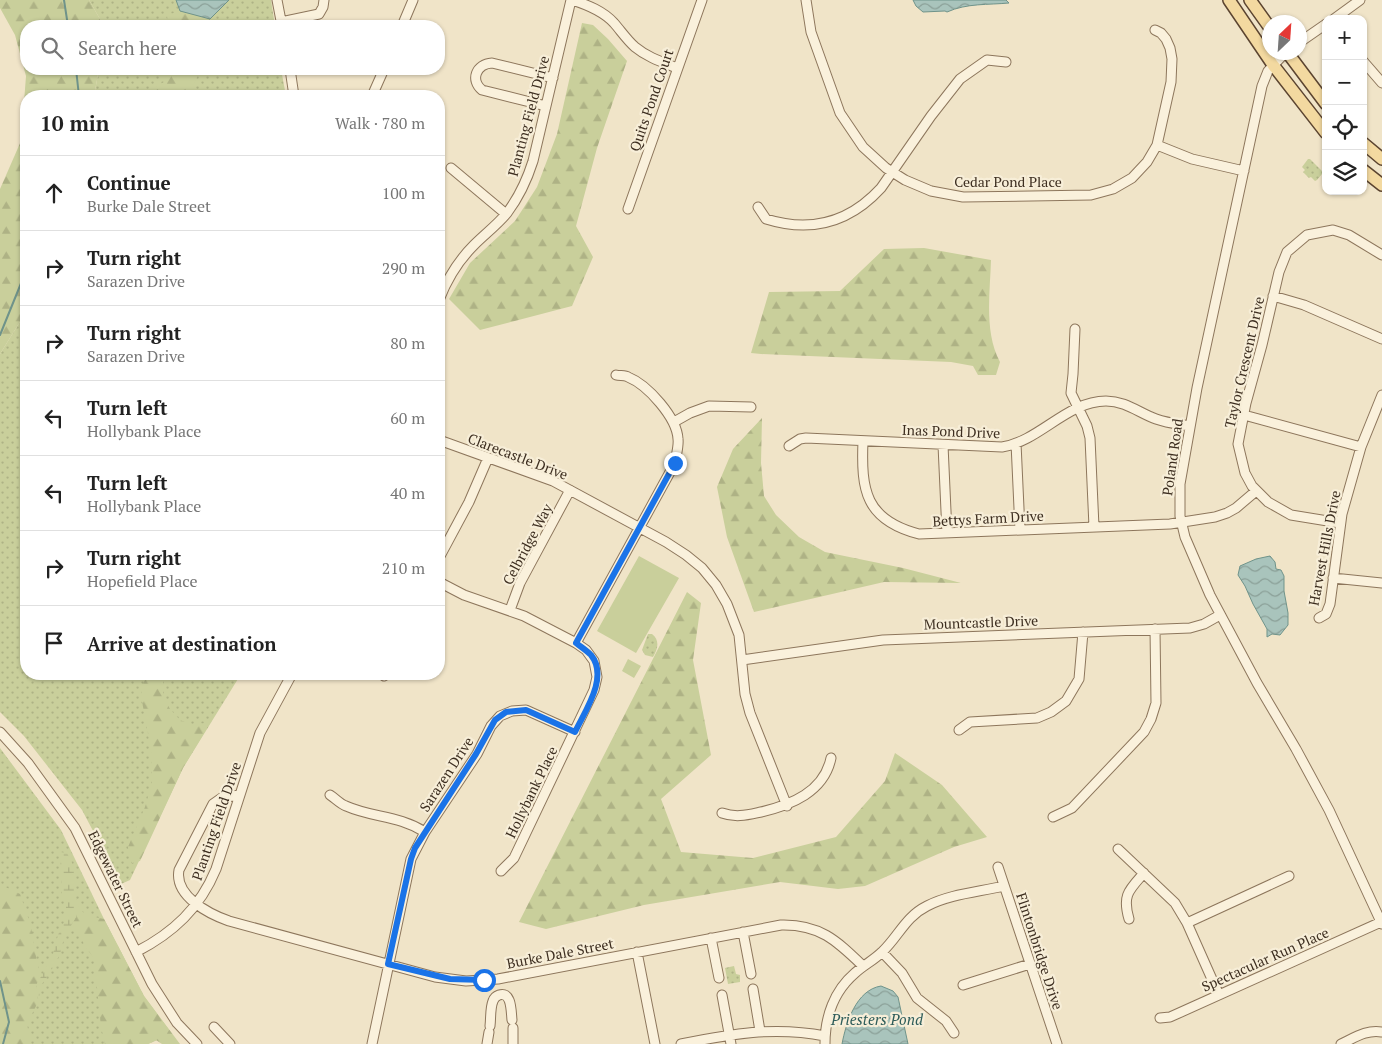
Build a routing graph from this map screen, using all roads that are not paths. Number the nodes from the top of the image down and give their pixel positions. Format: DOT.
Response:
graph roads {
  1 [pos="277,0"];
  2 [pos="324,0"];
  3 [pos="413,0"];
  4 [pos="572,0"];
  5 [pos="702,0"];
  6 [pos="806,0"];
  7 [pos="1229,0"];
  8 [pos="1250,0"];
  9 [pos="1360,0"];
  10 [pos="1339,15"];
  11 [pos="1262,17"];
  12 [pos="281,20"];
  13 [pos="297,20"];
  14 [pos="405,20"];
  15 [pos="1322,27"];
  16 [pos="1156,30"];
  17 [pos="1307,37"];
  18 [pos="1278,60"];
  19 [pos="1292,60"];
  20 [pos="1006,62"];
  21 [pos="1273,65"];
  22 [pos="1367,66"];
  23 [pos="677,68"];
  24 [pos="291,75"];
  25 [pos="381,75"];
  26 [pos="553,78"];
  27 [pos="1382,83"];
  28 [pos="293,90"];
  29 [pos="375,90"];
  30 [pos="1322,99"];
  31 [pos="546,106"];
  32 [pos="1322,128"];
  33 [pos="1157,145"];
  34 [pos="1367,146"];
  35 [pos="1382,159"];
  36 [pos="451,168"];
  37 [pos="1244,171"];
  38 [pos="892,172"];
  39 [pos="1367,173"];
  40 [pos="1382,185"];
  41 [pos="758,208"];
  42 [pos="628,209"];
  43 [pos="506,214"];
  44 [pos="1382,255"];
  45 [pos="447,280"];
  46 [pos="445,285"];
  47 [pos="1274,296"];
  48 [pos="1075,329"];
  49 [pos="1382,339"];
  50 [pos="616,376"];
  51 [pos="1382,395"];
  52 [pos="751,406"];
  53 [pos="1078,409"];
  54 [pos="1244,415"];
  55 [pos="674,422"];
  56 [pos="1190,426"];
  57 [pos="863,441"];
  58 [pos="445,442"];
  59 [pos="1016,443"];
  60 [pos="943,445"];
  61 [pos="789,446"];
  62 [pos="1362,447"];
  63 [pos="488,458"];
  64 [pos="570,490"];
  65 [pos="1256,491"];
  66 [pos="1181,522"];
  67 [pos="1340,523"];
  68 [pos="639,527"];
  69 [pos="1094,527"];
  70 [pos="1020,530"];
  71 [pos="948,534"];
  72 [pos="445,547"];
  73 [pos="1333,578"];
  74 [pos="1382,583"];
  75 [pos="445,585"];
  76 [pos="510,610"];
  77 [pos="1220,615"];
  78 [pos="1319,618"];
  79 [pos="1155,629"];
  80 [pos="1083,632"];
  81 [pos="576,643"];
  82 [pos="742,660"];
  83 [pos="289,680"];
  84 [pos="959,730"];
  85 [pos="0,732"];
  86 [pos="575,732"];
  87 [pos="831,758"];
  88 [pos="330,794"];
  89 [pos="240,795"];
  90 [pos="787,806"];
  91 [pos="722,813"];
  92 [pos="1053,817"];
  93 [pos="425,832"];
  94 [pos="1118,850"];
  95 [pos="998,868"];
  96 [pos="501,871"];
  97 [pos="1144,873"];
  98 [pos="1289,876"];
  99 [pos="1004,886"];
  100 [pos="197,904"];
  101 [pos="1129,919"];
  102 [pos="1187,923"];
  103 [pos="1382,923"];
  104 [pos="743,932"];
  105 [pos="711,938"];
  106 [pos="136,952"];
  107 [pos="637,952"];
  108 [pos="882,952"];
  109 [pos="388,964"];
  110 [pos="1030,964"];
  111 [pos="863,966"];
  112 [pos="750,974"];
  113 [pos="718,978"];
  114 [pos="498,979"];
  115 [pos="963,985"];
  116 [pos="753,989"];
  117 [pos="501,994"];
  118 [pos="722,995"];
  119 [pos="1219,995"];
  120 [pos="1160,1018"];
  121 [pos="214,1027"];
  122 [pos="760,1031"];
  123 [pos="1382,1032"];
  124 [pos="954,1033"];
  125 [pos="730,1039"];
  126 [pos="825,1040"];
  127 [pos="197,1044"];
  128 [pos="230,1044"];
  129 [pos="372,1044"];
  130 [pos="487,1044"];
  131 [pos="513,1044"];
  132 [pos="655,1044"];
  133 [pos="681,1044"];
  134 [pos="1057,1044"];
  135 [pos="1340,1044"];
  1 -- 12 [label="street"];
  2 -- 13 [label="street"];
  3 -- 14 [label="street"];
  4 -- 23 [label="street"];
  4 -- 26 [label="street, Planting Field Drive"];
  5 -- 23 [label="street, Quits Pond Court"];
  6 -- 38 [label="street, Cedar Pond Place"];
  7 -- 21 [label="main road"];
  8 -- 11 [label="main road"];
  9 -- 10 [label="street"];
  15 -- 17 [label="street"];
  16 -- 33 [label="street"];
  18 -- 21 [label="street, Poland Road"];
  19 -- 30 [label="main road"];
  20 -- 38 [label="street"];
  21 -- 32 [label="main road"];
  21 -- 37 [label="street, Poland Road"];
  22 -- 27 [label="street"];
  23 -- 42 [label="street, Quits Pond Court"];
  24 -- 28 [label="street"];
  25 -- 29 [label="street"];
  26 -- 31 [label="street, Planting Field Drive"];
  26 -- 31 [label="street"];
  31 -- 43 [label="street, Planting Field Drive"];
  33 -- 37 [label="street"];
  33 -- 38 [label="street, Cedar Pond Place"];
  34 -- 35 [label="main road"];
  36 -- 43 [label="street"];
  37 -- 56 [label="street, Poland Road"];
  38 -- 41 [label="street"];
  39 -- 40 [label="main road"];
  43 -- 45 [label="street, Planting Field Drive"];
  44 -- 47 [label="street, Taylor Crescent Drive"];
  45 -- 46 [label="street, Planting Field Drive"];
  47 -- 49 [label="street"];
  47 -- 54 [label="street, Taylor Crescent Drive"];
  48 -- 53 [label="street"];
  50 -- 55 [label="street"];
  51 -- 62 [label="street, Harvest Hills Drive"];
  52 -- 55 [label="street"];
  53 -- 56 [label="street, Inas Pond Drive"];
  53 -- 59 [label="street, Inas Pond Drive"];
  53 -- 69 [label="street"];
  54 -- 62 [label="street"];
  54 -- 65 [label="street, Taylor Crescent Drive"];
  55 -- 68 [label="street"];
  56 -- 66 [label="street, Poland Road"];
  57 -- 60 [label="street, Inas Pond Drive"];
  57 -- 61 [label="street, Inas Pond Drive"];
  57 -- 71 [label="street, Bettys Farm Drive"];
  58 -- 63 [label="street, Clarecastle Drive"];
  59 -- 60 [label="street, Inas Pond Drive"];
  59 -- 70 [label="street"];
  60 -- 71 [label="street"];
  62 -- 67 [label="street, Harvest Hills Drive"];
  63 -- 64 [label="street, Clarecastle Drive"];
  63 -- 72 [label="street"];
  64 -- 68 [label="street, Clarecastle Drive"];
  64 -- 76 [label="street, Celbridge Way"];
  65 -- 66 [label="street, Bettys Farm Drive"];
  65 -- 67 [label="street, Taylor Crescent Drive"];
  66 -- 69 [label="street, Bettys Farm Drive"];
  66 -- 77 [label="street, Poland Road"];
  67 -- 73 [label="street, Harvest Hills Drive"];
  68 -- 81 [label="street"];
  68 -- 82 [label="street, Clarecastle Drive"];
  69 -- 70 [label="street, Bettys Farm Drive"];
  70 -- 71 [label="street, Bettys Farm Drive"];
  73 -- 74 [label="street"];
  73 -- 78 [label="street, Harvest Hills Drive"];
  75 -- 76 [label="street, Hollybank Place"];
  76 -- 81 [label="street, Hollybank Place"];
  77 -- 79 [label="street, Mountcastle Drive"];
  77 -- 103 [label="street, Poland Road"];
  79 -- 80 [label="street, Mountcastle Drive"];
  79 -- 92 [label="street"];
  80 -- 82 [label="street, Mountcastle Drive"];
  80 -- 84 [label="street"];
  81 -- 86 [label="street, Hollybank Place"];
  82 -- 90 [label="street, Clarecastle Drive"];
  83 -- 89 [label="street, Planting Field Drive"];
  85 -- 106 [label="street, Edgewater Street"];
  86 -- 93 [label="street, Sarazen Drive"];
  86 -- 96 [label="street, Hollybank Place"];
  87 -- 90 [label="street"];
  88 -- 93 [label="street"];
  89 -- 100 [label="street, Planting Field Drive"];
  89 -- 100 [label="street, Burke Dale Street"];
  90 -- 91 [label="street"];
  93 -- 109 [label="street, Sarazen Drive"];
  94 -- 97 [label="street"];
  95 -- 99 [label="street, Flintonbridge Drive"];
  97 -- 101 [label="street"];
  97 -- 102 [label="street"];
  98 -- 102 [label="street"];
  99 -- 108 [label="street"];
  99 -- 110 [label="street, Flintonbridge Drive"];
  100 -- 106 [label="street, Planting Field Drive"];
  100 -- 109 [label="street, Burke Dale Street"];
  102 -- 119 [label="street"];
  103 -- 119 [label="street, Spectacular Run Place"];
  104 -- 105 [label="street, Burke Dale Street"];
  104 -- 111 [label="street, Burke Dale Street"];
  104 -- 112 [label="street"];
  105 -- 107 [label="street, Burke Dale Street"];
  105 -- 113 [label="street"];
  106 -- 127 [label="street, Edgewater Street"];
  107 -- 114 [label="street, Burke Dale Street"];
  107 -- 132 [label="street"];
  108 -- 111 [label="street"];
  108 -- 124 [label="street"];
  109 -- 114 [label="street, Burke Dale Street"];
  109 -- 129 [label="street, Sarazen Drive"];
  110 -- 115 [label="street"];
  110 -- 134 [label="street, Flintonbridge Drive"];
  111 -- 126 [label="street"];
  114 -- 117 [label="street"];
  116 -- 122 [label="street"];
  117 -- 130 [label="street"];
  117 -- 131 [label="street"];
  118 -- 125 [label="street"];
  119 -- 120 [label="street, Spectacular Run Place"];
  121 -- 128 [label="street"];
  122 -- 125 [label="street"];
  122 -- 126 [label="street"];
  123 -- 135 [label="street"];
  125 -- 133 [label="street"];
}
